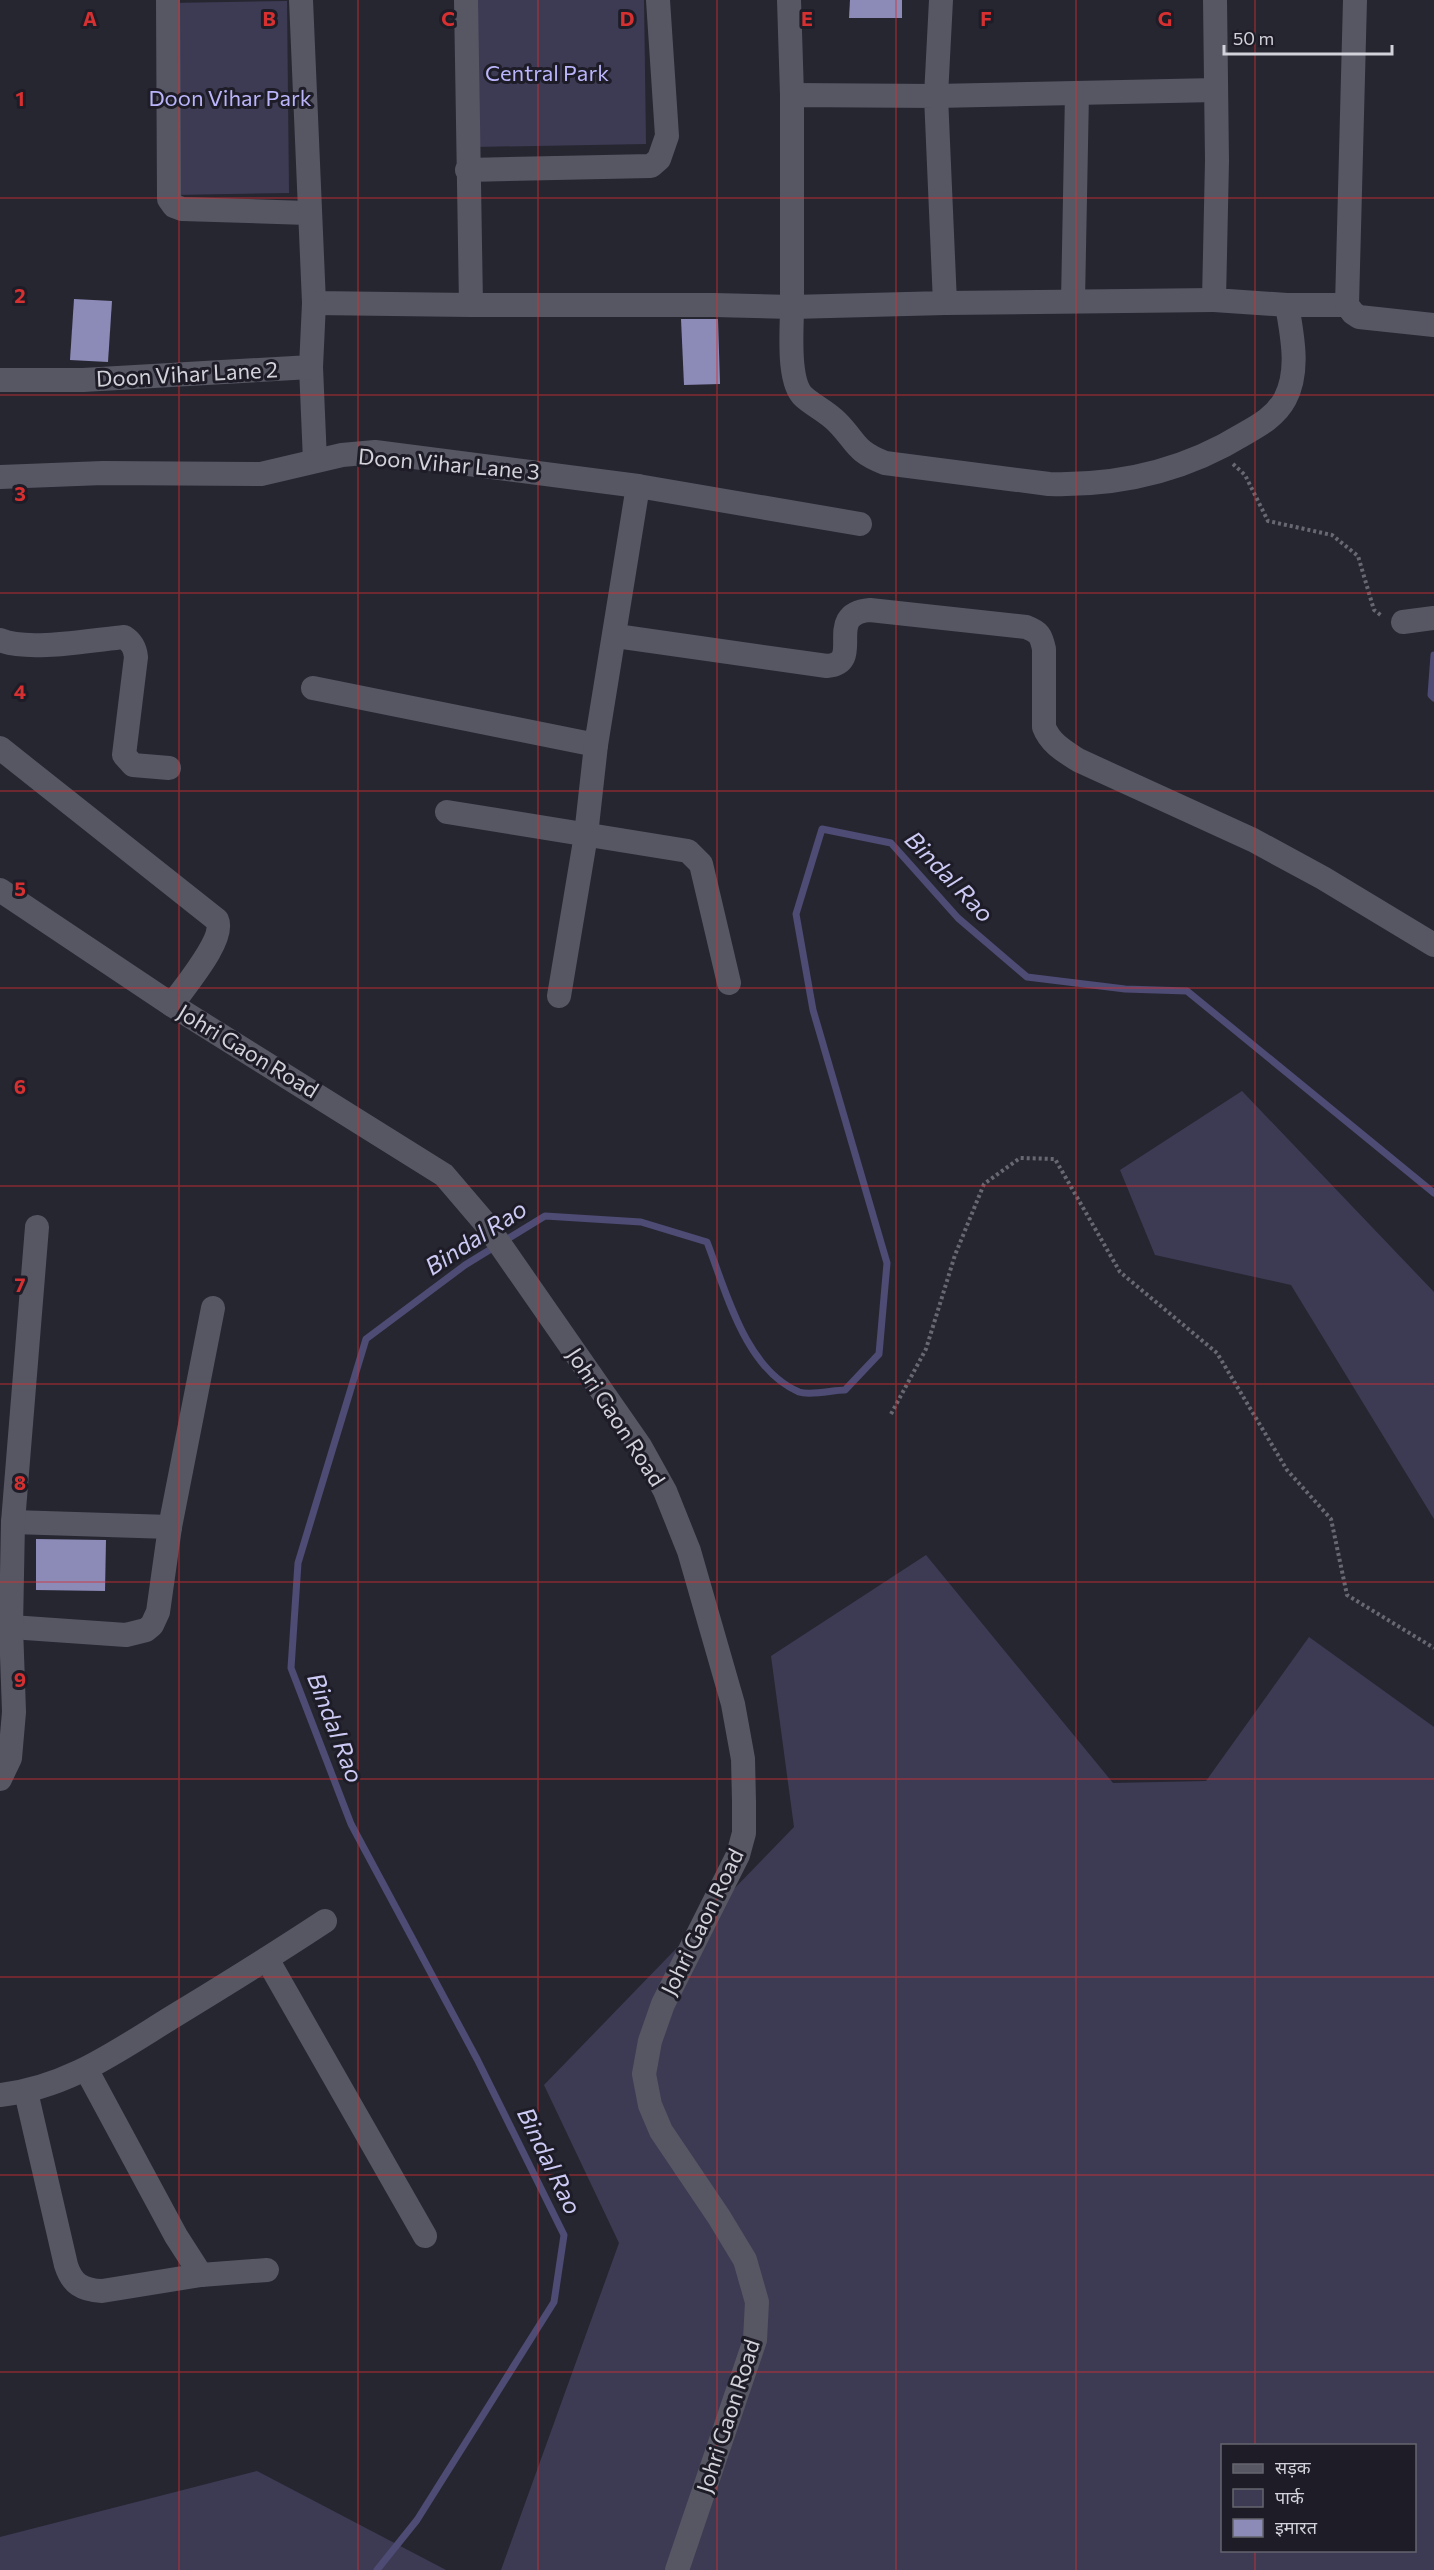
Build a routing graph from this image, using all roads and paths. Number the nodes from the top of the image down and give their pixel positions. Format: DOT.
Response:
graph roads {
  1 [pos="168,0"];
  2 [pos="301,0"];
  3 [pos="466,0"];
  4 [pos="658,0"];
  5 [pos="789,0"];
  6 [pos="941,0"];
  7 [pos="1215,0"];
  8 [pos="1355,0"];
  9 [pos="1216,90"];
  10 [pos="1077,93"];
  11 [pos="792,95"];
  12 [pos="936,96"];
  13 [pos="467,170"];
  14 [pos="308,213"];
  15 [pos="1214,300"];
  16 [pos="1073,301"];
  17 [pos="314,303"];
  18 [pos="945,303"];
  19 [pos="471,305"];
  20 [pos="1287,305"];
  21 [pos="1347,305"];
  22 [pos="792,307"];
  23 [pos="1434,325"];
  24 [pos="311,367"];
  25 [pos="0,380"];
  26 [pos="1217,449"];
  27 [pos="315,461"];
  28 [pos="0,477"];
  29 [pos="638,486"];
  30 [pos="860,524"];
  31 [pos="1434,618"];
  32 [pos="1403,622"];
  33 [pos="616,636"];
  34 [pos="0,640"];
  35 [pos="313,688"];
  36 [pos="596,745"];
  37 [pos="0,748"];
  38 [pos="169,768"];
  39 [pos="447,812"];
  40 [pos="586,835"];
  41 [pos="0,890"];
  42 [pos="1434,945"];
  43 [pos="729,983"];
  44 [pos="559,996"];
  45 [pos="172,1005"];
  46 [pos="37,1227"];
  47 [pos="213,1308"];
  48 [pos="891,1414"];
  49 [pos="13,1522"];
  50 [pos="170,1527"];
  51 [pos="11,1627"];
  52 [pos="1434,1648"];
  53 [pos="0,1779"];
  54 [pos="325,1921"];
  55 [pos="267,1959"];
  56 [pos="86,2069"];
  57 [pos="26,2092"];
  58 [pos="0,2095"];
  59 [pos="425,2236"];
  60 [pos="267,2270"];
  61 [pos="201,2275"];
  62 [pos="677,2570"];
  1 -- 14 [label="street"];
  2 -- 14 [label="street, Doon Vihar Lane 2"];
  3 -- 13 [label="street"];
  4 -- 13 [label="street"];
  5 -- 11 [label="street"];
  6 -- 12 [label="street"];
  7 -- 9 [label="street"];
  8 -- 21 [label="street"];
  9 -- 10 [label="street"];
  9 -- 15 [label="street"];
  10 -- 12 [label="street"];
  10 -- 16 [label="street"];
  11 -- 12 [label="street"];
  11 -- 22 [label="street"];
  12 -- 18 [label="street"];
  13 -- 19 [label="street"];
  14 -- 17 [label="street, Doon Vihar Lane 2"];
  15 -- 16 [label="street"];
  15 -- 20 [label="street"];
  16 -- 18 [label="street"];
  17 -- 19 [label="street"];
  17 -- 24 [label="street, Doon Vihar Lane 2"];
  18 -- 22 [label="street"];
  19 -- 22 [label="street"];
  20 -- 21 [label="street"];
  20 -- 26 [label="street"];
  21 -- 23 [label="street"];
  22 -- 26 [label="street"];
  24 -- 25 [label="street, Doon Vihar Lane 2"];
  24 -- 27 [label="street"];
  26 -- 32 [label="path"];
  27 -- 28 [label="street, Doon Vihar Lane 3"];
  27 -- 29 [label="street, Doon Vihar Lane 3"];
  29 -- 30 [label="street, Doon Vihar Lane 3"];
  29 -- 33 [label="street"];
  31 -- 32 [label="street"];
  33 -- 36 [label="street"];
  33 -- 42 [label="street"];
  34 -- 38 [label="street"];
  35 -- 36 [label="street"];
  36 -- 40 [label="street"];
  37 -- 45 [label="street"];
  39 -- 40 [label="street"];
  40 -- 43 [label="street"];
  40 -- 44 [label="street"];
  41 -- 45 [label="street, Johri Gaon Road"];
  45 -- 62 [label="street, Johri Gaon Road"];
  46 -- 49 [label="street"];
  47 -- 50 [label="street"];
  48 -- 52 [label="path"];
  49 -- 50 [label="street"];
  49 -- 51 [label="street"];
  50 -- 51 [label="street"];
  51 -- 53 [label="street"];
  54 -- 55 [label="street"];
  55 -- 56 [label="street"];
  55 -- 59 [label="street"];
  56 -- 57 [label="street"];
  56 -- 61 [label="street"];
  57 -- 58 [label="street"];
  57 -- 61 [label="street"];
  60 -- 61 [label="street"];
}
